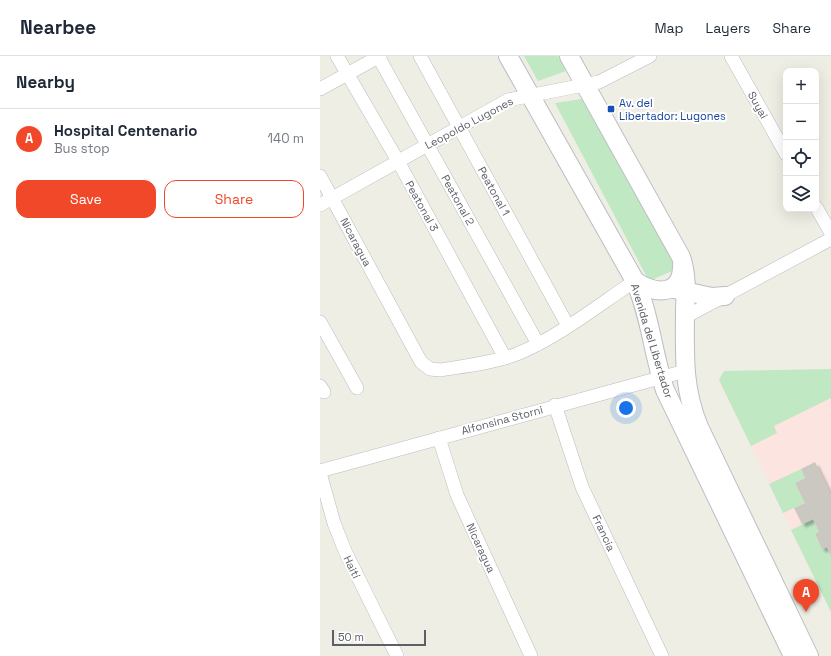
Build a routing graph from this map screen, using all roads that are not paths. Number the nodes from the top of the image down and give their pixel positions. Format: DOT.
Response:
graph roads {
  1 [pos="337,56"];
  2 [pos="379,56"];
  3 [pos="420,56"];
  4 [pos="508,56"];
  5 [pos="569,56"];
  6 [pos="650,56"];
  7 [pos="731,56"];
  8 [pos="348,74"];
  9 [pos="586,86"];
  10 [pos="320,89"];
  11 [pos="530,96"];
  12 [pos="459,127"];
  13 [pos="427,145"];
  14 [pos="783,149"];
  15 [pos="398,161"];
  16 [pos="320,176"];
  17 [pos="332,198"];
  18 [pos="320,205"];
  19 [pos="819,212"];
  20 [pos="831,233"];
  21 [pos="831,239"];
  22 [pos="681,257"];
  23 [pos="635,281"];
  24 [pos="668,290"];
  25 [pos="686,291"];
  26 [pos="725,296"];
  27 [pos="685,317"];
  28 [pos="320,322"];
  29 [pos="568,326"];
  30 [pos="538,344"];
  31 [pos="505,358"];
  32 [pos="685,371"];
  33 [pos="661,376"];
  34 [pos="356,388"];
  35 [pos="555,405"];
  36 [pos="439,438"];
  37 [pos="320,472"];
  38 [pos="397,656"];
  39 [pos="531,656"];
  40 [pos="662,656"];
  41 [pos="793,656"];
  42 [pos="809,656"];
  1 -- 8 [label="street, Peatonal 3"];
  2 -- 8 [label="street"];
  2 -- 13 [label="street, Peatonal 2"];
  3 -- 12 [label="street, Peatonal 1"];
  4 -- 11 [label="main road, Avenida del Libertador"];
  5 -- 9 [label="main road, Avenida del Libertador"];
  6 -- 9 [label="street, Leopoldo Lugones"];
  7 -- 14 [label="street, Suyai"];
  8 -- 10 [label="street"];
  8 -- 15 [label="street, Peatonal 3"];
  9 -- 11 [label="street, Leopoldo Lugones"];
  9 -- 22 [label="main road, Avenida del Libertador"];
  11 -- 12 [label="street, Leopoldo Lugones"];
  11 -- 23 [label="main road, Avenida del Libertador"];
  12 -- 13 [label="street, Leopoldo Lugones"];
  12 -- 29 [label="street, Peatonal 1"];
  13 -- 15 [label="street, Leopoldo Lugones"];
  13 -- 30 [label="street, Peatonal 2"];
  15 -- 17 [label="street, Leopoldo Lugones"];
  15 -- 31 [label="street, Peatonal 3"];
  16 -- 17 [label="street, Nicaragua"];
  17 -- 18 [label="street, Leopoldo Lugones"];
  17 -- 31 [label="street, Nicaragua"];
  19 -- 20 [label="street"];
  21 -- 26 [label="street"];
  22 -- 24 [label="main road"];
  22 -- 25 [label="main road, Avenida del Libertador"];
  23 -- 24 [label="main road"];
  23 -- 29 [label="street"];
  23 -- 33 [label="main road, Avenida del Libertador"];
  24 -- 25 [label="main road"];
  25 -- 26 [label="main road"];
  25 -- 27 [label="main road, Avenida del Libertador"];
  26 -- 27 [label="street"];
  27 -- 32 [label="main road, Avenida del Libertador"];
  28 -- 34 [label="street"];
  29 -- 30 [label="street"];
  30 -- 31 [label="street"];
  32 -- 33 [label="street, Alfonsina Storni"];
  32 -- 42 [label="main road, Avenida del Libertador"];
  33 -- 35 [label="street, Alfonsina Storni"];
  33 -- 41 [label="main road, Avenida del Libertador"];
  35 -- 36 [label="street, Alfonsina Storni"];
  35 -- 40 [label="street, Francia"];
  36 -- 37 [label="street, Alfonsina Storni"];
  36 -- 39 [label="street, Nicaragua"];
  37 -- 38 [label="street, Haití"];
}
